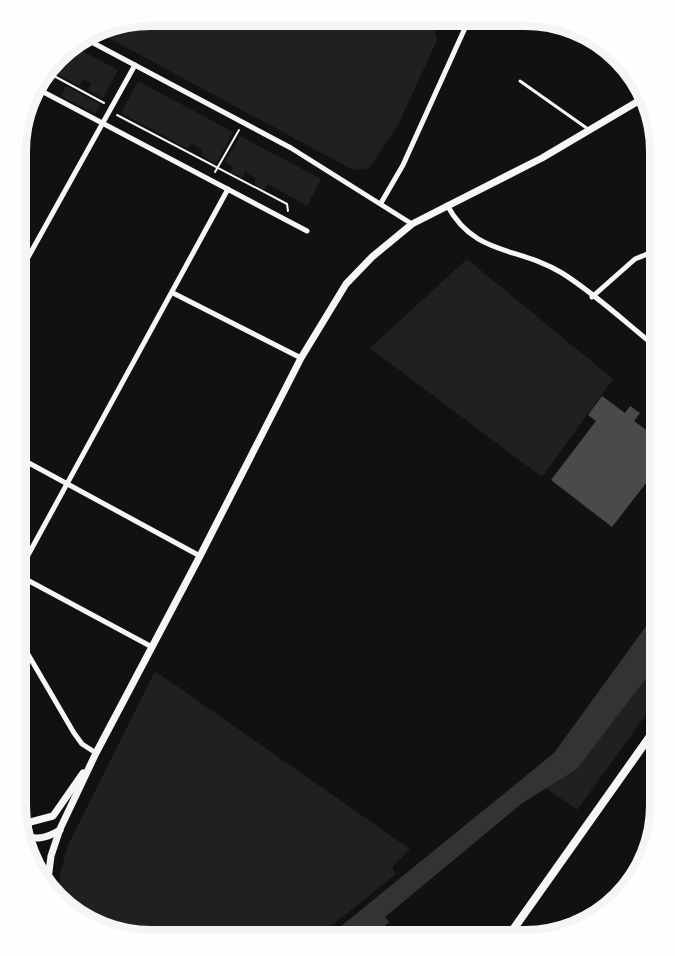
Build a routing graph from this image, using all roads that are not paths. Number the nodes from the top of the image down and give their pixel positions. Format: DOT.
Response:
graph roads {
  1 [pos="466,26"];
  2 [pos="90,41"];
  3 [pos="135,65"];
  4 [pos="520,81"];
  5 [pos="41,91"];
  6 [pos="639,101"];
  7 [pos="102,123"];
  8 [pos="589,130"];
  9 [pos="228,189"];
  10 [pos="381,203"];
  11 [pos="447,205"];
  12 [pos="412,224"];
  13 [pos="307,231"];
  14 [pos="26,251"];
  15 [pos="30,253"];
  16 [pos="650,253"];
  17 [pos="26,260"];
  18 [pos="173,293"];
  19 [pos="592,297"];
  20 [pos="650,342"];
  21 [pos="301,358"];
  22 [pos="26,461"];
  23 [pos="68,484"];
  24 [pos="200,556"];
  25 [pos="26,561"];
  26 [pos="26,582"];
  27 [pos="152,647"];
  28 [pos="26,651"];
  29 [pos="649,737"];
  30 [pos="96,753"];
  31 [pos="27,823"];
  32 [pos="60,829"];
  33 [pos="30,838"];
  34 [pos="48,878"];
  35 [pos="513,930"];
  1 -- 10 [label="street"];
  2 -- 3 [label="street"];
  3 -- 7 [label="street"];
  3 -- 10 [label="street"];
  4 -- 8 [label="lane"];
  5 -- 7 [label="street"];
  6 -- 8 [label="street"];
  7 -- 9 [label="street"];
  7 -- 15 [label="street"];
  8 -- 11 [label="street"];
  9 -- 13 [label="street"];
  9 -- 18 [label="street"];
  10 -- 12 [label="street"];
  11 -- 12 [label="street"];
  11 -- 19 [label="street"];
  12 -- 21 [label="street"];
  14 -- 15 [label="street"];
  15 -- 17 [label="street"];
  16 -- 19 [label="street"];
  18 -- 21 [label="street"];
  18 -- 23 [label="street"];
  19 -- 20 [label="street"];
  21 -- 24 [label="street"];
  22 -- 23 [label="street"];
  23 -- 24 [label="street"];
  23 -- 25 [label="street"];
  24 -- 27 [label="street"];
  26 -- 27 [label="street"];
  27 -- 30 [label="street"];
  28 -- 30 [label="street"];
  29 -- 35 [label="main road"];
  30 -- 31 [label="street"];
  30 -- 32 [label="street"];
  32 -- 33 [label="street"];
  32 -- 34 [label="street"];
}
